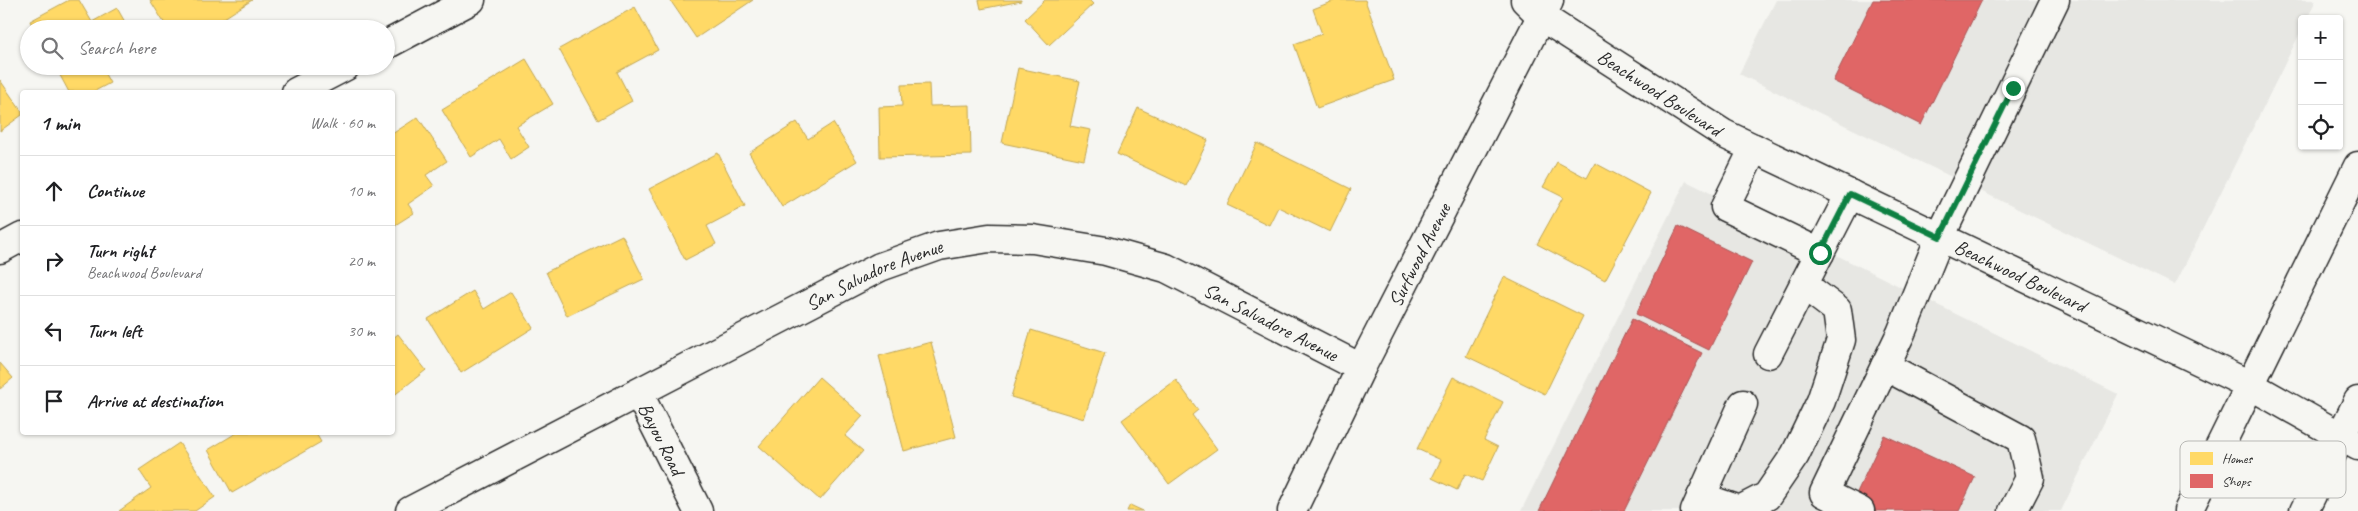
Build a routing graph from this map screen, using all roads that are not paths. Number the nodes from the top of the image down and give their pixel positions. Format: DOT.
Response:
graph roads {
  1 [pos="471,0"];
  2 [pos="2055,0"];
  3 [pos="1539,6"];
  4 [pos="395,40"];
  5 [pos="329,75"];
  6 [pos="300,90"];
  7 [pos="1754,148"];
  8 [pos="2358,166"];
  9 [pos="1850,194"];
  10 [pos="1940,237"];
  11 [pos="20,238"];
  12 [pos="0,249"];
  13 [pos="1820,253"];
  14 [pos="1804,284"];
  15 [pos="1768,354"];
  16 [pos="1885,366"];
  17 [pos="1361,368"];
  18 [pos="2250,385"];
  19 [pos="639,394"];
  20 [pos="2358,401"];
  21 [pos="1743,404"];
  22 [pos="2222,441"];
  23 [pos="2349,441"];
  24 [pos="2194,498"];
  25 [pos="2312,498"];
  26 [pos="1698,504"];
  27 [pos="1741,510"];
  28 [pos="410,511"];
  29 [pos="698,511"];
  30 [pos="1292,511"];
  31 [pos="1860,511"];
  32 [pos="2013,511"];
  33 [pos="2188,511"];
  34 [pos="2304,511"];
  1 -- 4 [label="main road"];
  2 -- 10 [label="main road"];
  3 -- 7 [label="main road, Beachwood Boulevard"];
  3 -- 17 [label="main road, Surfwood Avenue"];
  5 -- 6 [label="main road"];
  7 -- 9 [label="main road, Beachwood Boulevard"];
  7 -- 13 [label="main road"];
  8 -- 18 [label="main road"];
  9 -- 10 [label="main road, Beachwood Boulevard"];
  9 -- 13 [label="main road"];
  10 -- 16 [label="main road"];
  10 -- 18 [label="main road, Beachwood Boulevard"];
  11 -- 12 [label="main road"];
  13 -- 14 [label="main road"];
  14 -- 15 [label="main road"];
  14 -- 27 [label="main road"];
  16 -- 31 [label="main road"];
  16 -- 32 [label="main road"];
  17 -- 19 [label="main road, San Salvadore Avenue"];
  17 -- 30 [label="main road, Surfwood Avenue"];
  18 -- 22 [label="main road"];
  18 -- 23 [label="main road, Beachwood Boulevard"];
  19 -- 28 [label="main road, San Salvadore Avenue"];
  19 -- 29 [label="main road, Bayou Road"];
  20 -- 23 [label="main road"];
  21 -- 26 [label="main road"];
  24 -- 33 [label="main road"];
  25 -- 34 [label="main road"];
  26 -- 27 [label="main road"];
}
